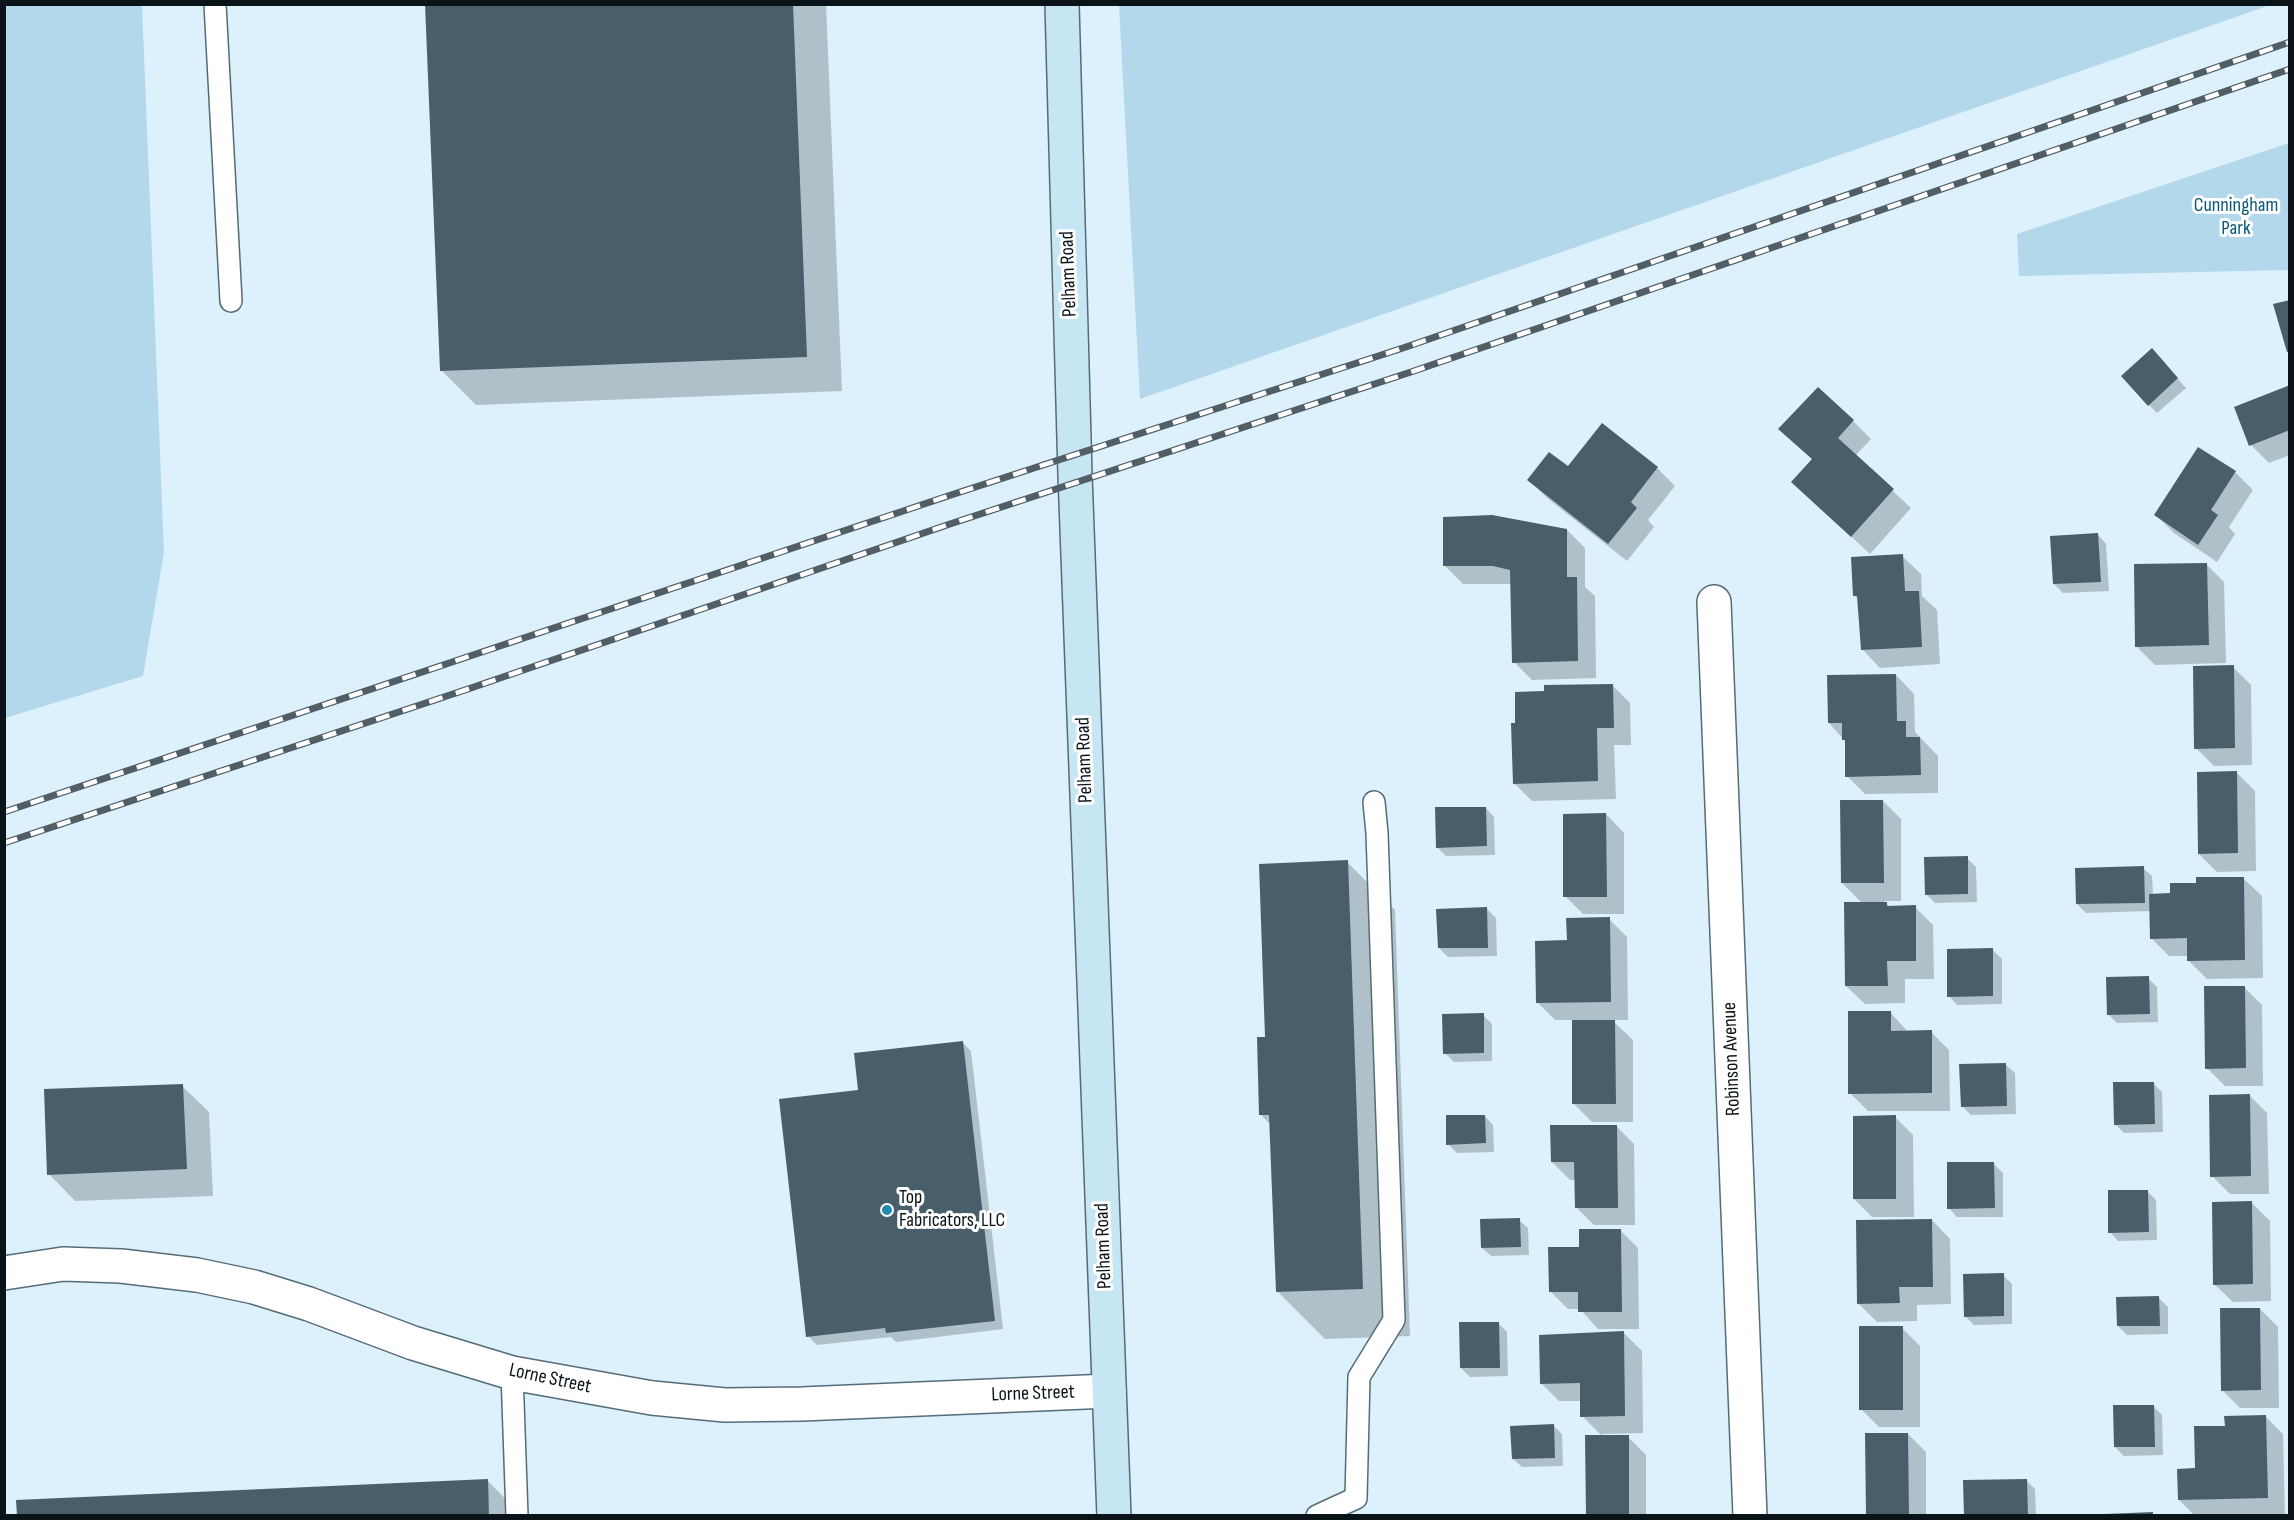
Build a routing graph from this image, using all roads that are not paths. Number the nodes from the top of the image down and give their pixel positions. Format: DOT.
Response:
graph roads {
  1 [pos="215,4"];
  2 [pos="1062,4"];
  3 [pos="231,301"];
  4 [pos="1714,602"];
  5 [pos="1374,802"];
  6 [pos="4,1273"];
  7 [pos="512,1373"];
  8 [pos="1109,1391"];
  9 [pos="517,1515"];
  10 [pos="1114,1515"];
  11 [pos="1317,1515"];
  12 [pos="1750,1515"];
  1 -- 3 [label="lane"];
  2 -- 8 [label="main road, Pelham Road"];
  4 -- 12 [label="street, Robinson Avenue"];
  5 -- 11 [label="lane"];
  6 -- 7 [label="street, Lorne Street"];
  7 -- 8 [label="street, Lorne Street"];
  7 -- 9 [label="lane"];
  8 -- 10 [label="main road, Pelham Road"];
}
